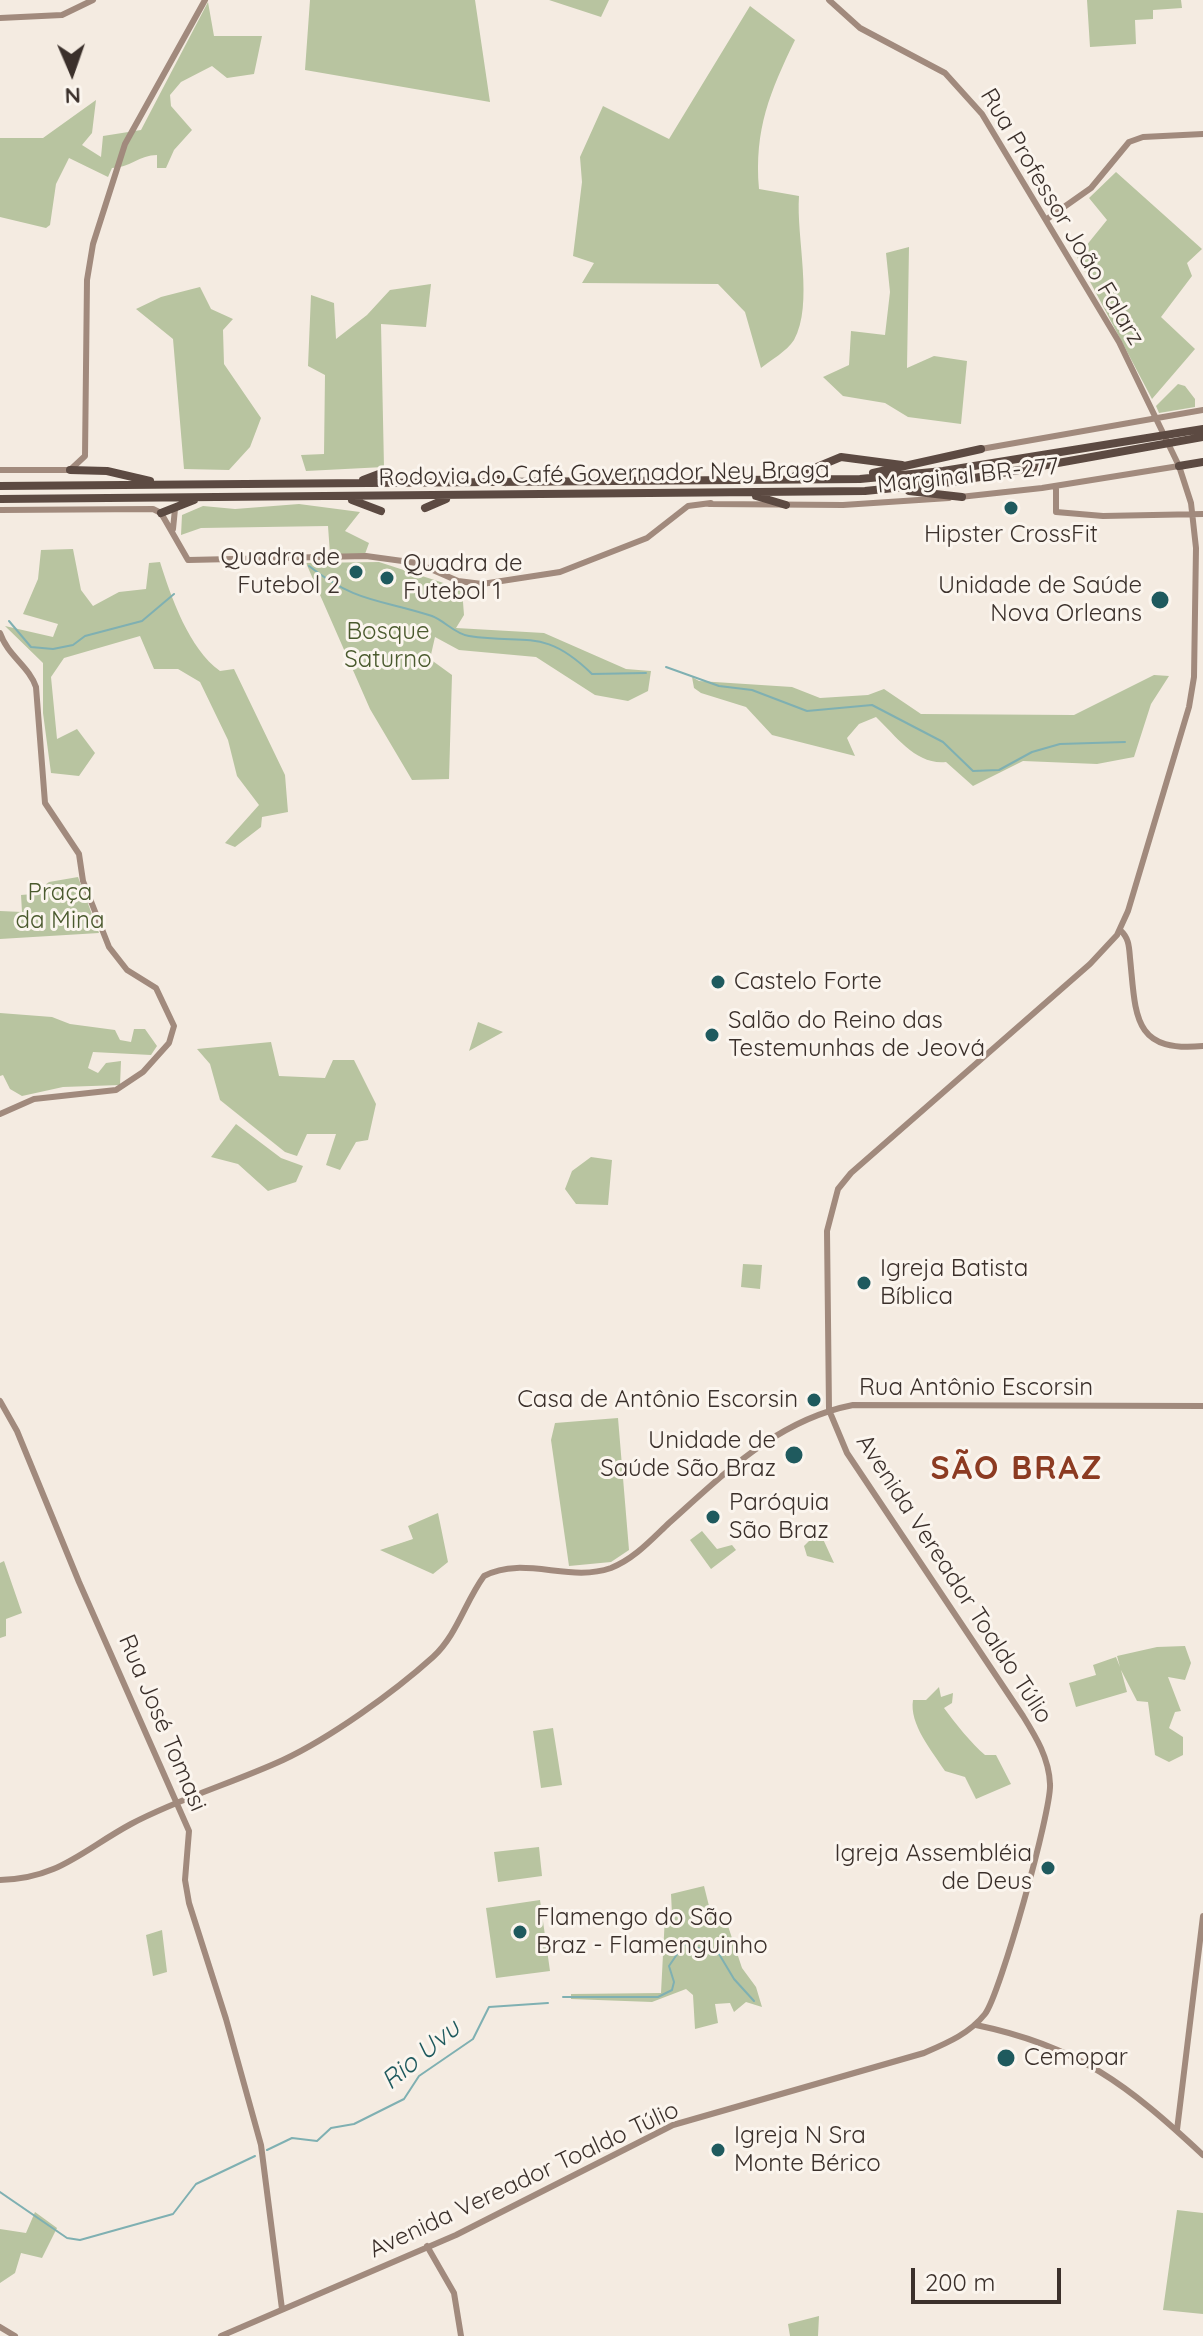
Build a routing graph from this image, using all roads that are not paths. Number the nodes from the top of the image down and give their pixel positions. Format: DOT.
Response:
graph roads {
  1 [pos="93,0"];
  2 [pos="205,0"];
  3 [pos="829,0"];
  4 [pos="0,18"];
  5 [pos="1203,134"];
  6 [pos="1047,219"];
  7 [pos="1203,410"];
  8 [pos="1156,422"];
  9 [pos="1203,429"];
  10 [pos="1203,437"];
  11 [pos="981,449"];
  12 [pos="85,456"];
  13 [pos="1203,462"];
  14 [pos="1177,463"];
  15 [pos="910,467"];
  16 [pos="0,470"];
  17 [pos="70,470"];
  18 [pos="98,471"];
  19 [pos="384,472"];
  20 [pos="488,473"];
  21 [pos="784,480"];
  22 [pos="808,480"];
  23 [pos="506,482"];
  24 [pos="355,483"];
  25 [pos="167,485"];
  26 [pos="0,486"];
  27 [pos="1056,486"];
  28 [pos="892,489"];
  29 [pos="748,493"];
  30 [pos="484,496"];
  31 [pos="327,497"];
  32 [pos="962,497"];
  33 [pos="201,498"];
  34 [pos="0,499"];
  35 [pos="786,505"];
  36 [pos="425,508"];
  37 [pos="175,509"];
  38 [pos="0,510"];
  39 [pos="381,511"];
  40 [pos="161,513"];
  41 [pos="1194,514"];
  42 [pos="1203,514"];
  43 [pos="173,533"];
  44 [pos="0,633"];
  45 [pos="1118,932"];
  46 [pos="1203,1046"];
  47 [pos="0,1114"];
  48 [pos="0,1401"];
  49 [pos="1203,1406"];
  50 [pos="829,1410"];
  51 [pos="176,1804"];
  52 [pos="0,1880"];
  53 [pos="1203,1916"];
  54 [pos="976,2025"];
  55 [pos="1177,2130"];
  56 [pos="1203,2155"];
  57 [pos="427,2246"];
  58 [pos="282,2309"];
  59 [pos="0,2327"];
  60 [pos="15,2336"];
  61 [pos="221,2336"];
  62 [pos="461,2336"];
  1 -- 4 [label="street"];
  2 -- 12 [label="street"];
  3 -- 6 [label="street, Rua Professor João Falarz"];
  5 -- 6 [label="street"];
  6 -- 8 [label="street, Rua Professor João Falarz"];
  7 -- 8 [label="street, Marginal BR-277"];
  8 -- 11 [label="street, Marginal BR-277"];
  8 -- 14 [label="street, Rua Professor João Falarz"];
  9 -- 22 [label="highway, Rodovia do Café Governador Ney Braga"];
  10 -- 28 [label="highway, Rodovia do Café Governador Ney Braga"];
  11 -- 15 [label="highway"];
  12 -- 17 [label="street"];
  12 -- 18 [label="street"];
  13 -- 14 [label="highway"];
  14 -- 27 [label="street, Marginal BR-277"];
  14 -- 41 [label="street, Avenida Vereador Toaldo Túlio"];
  15 -- 21 [label="highway"];
  15 -- 22 [label="highway"];
  16 -- 17 [label="street"];
  17 -- 18 [label="highway"];
  18 -- 25 [label="highway"];
  19 -- 24 [label="highway"];
  20 -- 23 [label="highway"];
  21 -- 22 [label="highway, Rodovia do Café Governador Ney Braga"];
  21 -- 23 [label="highway, Rodovia do Café Governador Ney Braga"];
  23 -- 24 [label="highway, Rodovia do Café Governador Ney Braga"];
  24 -- 25 [label="highway, Rodovia do Café Governador Ney Braga"];
  25 -- 26 [label="highway, Rodovia do Café Governador Ney Braga"];
  27 -- 32 [label="street, Marginal BR-277"];
  27 -- 41 [label="street"];
  28 -- 29 [label="highway, Rodovia do Café Governador Ney Braga"];
  28 -- 32 [label="highway"];
  29 -- 30 [label="highway, Rodovia do Café Governador Ney Braga"];
  29 -- 35 [label="highway"];
  30 -- 31 [label="highway, Rodovia do Café Governador Ney Braga"];
  30 -- 36 [label="highway"];
  31 -- 33 [label="highway, Rodovia do Café Governador Ney Braga"];
  31 -- 39 [label="highway"];
  32 -- 35 [label="street, Marginal BR-277"];
  33 -- 34 [label="highway, Rodovia do Café Governador Ney Braga"];
  33 -- 37 [label="highway"];
  35 -- 43 [label="street, Marginal BR-277"];
  37 -- 40 [label="highway"];
  37 -- 43 [label="street"];
  38 -- 40 [label="street"];
  40 -- 43 [label="street"];
  41 -- 42 [label="street"];
  41 -- 45 [label="street, Avenida Vereador Toaldo Túlio"];
  44 -- 47 [label="street"];
  45 -- 46 [label="street"];
  45 -- 50 [label="street, Avenida Vereador Toaldo Túlio"];
  48 -- 51 [label="street, Rua José Tomasi"];
  49 -- 50 [label="street, Rua Antônio Escorsin"];
  50 -- 51 [label="street, Rua Antônio Escorsin"];
  50 -- 54 [label="street, Avenida Vereador Toaldo Túlio"];
  51 -- 52 [label="street, Rua Antônio Escorsin"];
  51 -- 58 [label="street, Rua José Tomasi"];
  53 -- 55 [label="street"];
  54 -- 55 [label="street"];
  54 -- 57 [label="street, Avenida Vereador Toaldo Túlio"];
  55 -- 56 [label="street"];
  57 -- 58 [label="street, Avenida Vereador Toaldo Túlio"];
  57 -- 62 [label="street"];
  58 -- 61 [label="street, Avenida Vereador Toaldo Túlio"];
  59 -- 60 [label="street"];
}
